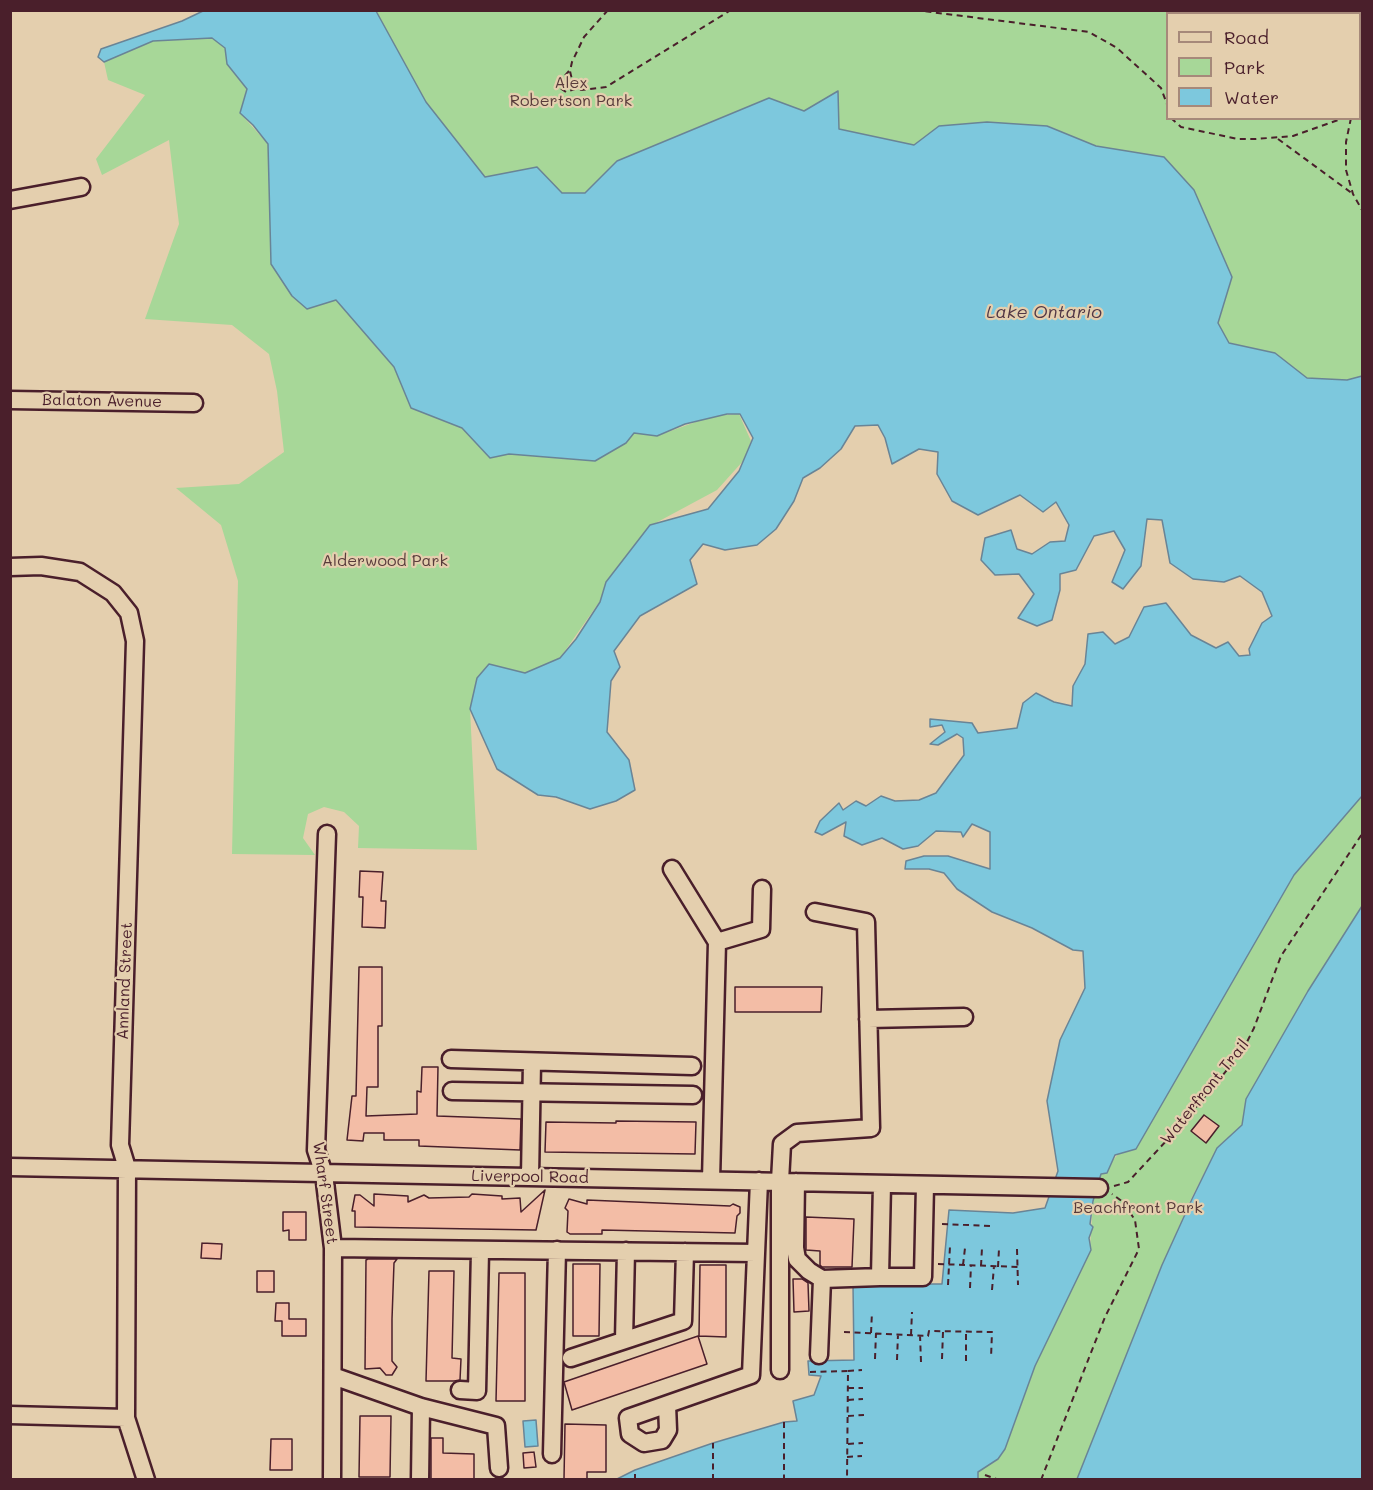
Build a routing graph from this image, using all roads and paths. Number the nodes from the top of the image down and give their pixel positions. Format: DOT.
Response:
graph roads {
  1 [pos="608,10"];
  2 [pos="732,10"];
  3 [pos="915,10"];
  4 [pos="570,71"];
  5 [pos="578,88"];
  6 [pos="1166,104"];
  7 [pos="1173,120"];
  8 [pos="1339,120"];
  9 [pos="1352,120"];
  10 [pos="1278,138"];
  11 [pos="81,187"];
  12 [pos="1353,194"];
  13 [pos="10,200"];
  14 [pos="1362,210"];
  15 [pos="10,400"];
  16 [pos="194,403"];
  17 [pos="10,567"];
  18 [pos="327,834"];
  19 [pos="1362,834"];
  20 [pos="672,869"];
  21 [pos="762,889"];
  22 [pos="815,912"];
  23 [pos="717,942"];
  24 [pos="964,1017"];
  25 [pos="868,1019"];
  26 [pos="451,1059"];
  27 [pos="532,1062"];
  28 [pos="692,1066"];
  29 [pos="452,1091"];
  30 [pos="531,1093"];
  31 [pos="693,1095"];
  32 [pos="10,1167"];
  33 [pos="127,1168"];
  34 [pos="324,1174"];
  35 [pos="530,1177"];
  36 [pos="711,1180"];
  37 [pos="759,1181"];
  38 [pos="788,1182"];
  39 [pos="882,1184"];
  40 [pos="924,1185"];
  41 [pos="1099,1188"];
  42 [pos="942,1224"];
  43 [pos="990,1226"];
  44 [pos="950,1246"];
  45 [pos="333,1248"];
  46 [pos="965,1248"];
  47 [pos="982,1248"];
  48 [pos="999,1249"];
  49 [pos="1017,1249"];
  50 [pos="557,1250"];
  51 [pos="480,1251"];
  52 [pos="626,1251"];
  53 [pos="685,1252"];
  54 [pos="756,1253"];
  55 [pos="938,1264"];
  56 [pos="949,1264"];
  57 [pos="963,1265"];
  58 [pos="971,1266"];
  59 [pos="981,1266"];
  60 [pos="996,1267"];
  61 [pos="1018,1267"];
  62 [pos="880,1277"];
  63 [pos="822,1279"];
  64 [pos="1018,1285"];
  65 [pos="948,1286"];
  66 [pos="970,1288"];
  67 [pos="992,1290"];
  68 [pos="872,1312"];
  69 [pos="912,1312"];
  70 [pos="943,1331"];
  71 [pos="966,1331"];
  72 [pos="844,1332"];
  73 [pos="871,1333"];
  74 [pos="876,1333"];
  75 [pos="897,1334"];
  76 [pos="911,1335"];
  77 [pos="920,1335"];
  78 [pos="624,1340"];
  79 [pos="819,1355"];
  80 [pos="571,1358"];
  81 [pos="992,1358"];
  82 [pos="875,1359"];
  83 [pos="942,1359"];
  84 [pos="897,1360"];
  85 [pos="966,1361"];
  86 [pos="921,1362"];
  87 [pos="780,1370"];
  88 [pos="862,1370"];
  89 [pos="848,1371"];
  90 [pos="810,1372"];
  91 [pos="333,1376"];
  92 [pos="863,1388"];
  93 [pos="848,1389"];
  94 [pos="460,1390"];
  95 [pos="863,1399"];
  96 [pos="848,1400"];
  97 [pos="667,1405"];
  98 [pos="421,1407"];
  99 [pos="10,1415"];
  100 [pos="864,1415"];
  101 [pos="847,1416"];
  102 [pos="126,1418"];
  103 [pos="784,1422"];
  104 [pos="713,1443"];
  105 [pos="863,1443"];
  106 [pos="847,1444"];
  107 [pos="552,1454"];
  108 [pos="862,1456"];
  109 [pos="847,1457"];
  110 [pos="499,1468"];
  111 [pos="635,1470"];
  112 [pos="985,1475"];
  113 [pos="146,1479"];
  114 [pos="332,1479"];
  115 [pos="420,1479"];
  116 [pos="635,1479"];
  117 [pos="696,1479"];
  118 [pos="712,1479"];
  119 [pos="784,1479"];
  120 [pos="847,1479"];
  121 [pos="999,1479"];
  122 [pos="1041,1479"];
  1 -- 4 [label="path"];
  2 -- 5 [label="path"];
  3 -- 6 [label="path"];
  4 -- 5 [label="path"];
  4 -- 5 [label="path"];
  7 -- 10 [label="path"];
  8 -- 10 [label="path"];
  9 -- 12 [label="path"];
  10 -- 12 [label="path"];
  11 -- 13 [label="street"];
  12 -- 14 [label="path"];
  15 -- 16 [label="street, Balaton Avenue"];
  17 -- 33 [label="street, Annland Street"];
  18 -- 34 [label="street, Wharf Street"];
  19 -- 41 [label="path, Waterfront Trail"];
  20 -- 23 [label="street"];
  21 -- 23 [label="street"];
  22 -- 25 [label="street"];
  23 -- 36 [label="street"];
  24 -- 25 [label="street"];
  25 -- 38 [label="street"];
  26 -- 27 [label="street"];
  27 -- 28 [label="street"];
  27 -- 30 [label="street"];
  29 -- 30 [label="street"];
  30 -- 31 [label="street"];
  30 -- 35 [label="street"];
  32 -- 33 [label="street, Liverpool Road"];
  33 -- 34 [label="street, Liverpool Road"];
  33 -- 102 [label="street, Annland Street"];
  34 -- 35 [label="street, Liverpool Road"];
  34 -- 45 [label="street, Wharf Street"];
  35 -- 36 [label="street, Liverpool Road"];
  36 -- 37 [label="street, Liverpool Road"];
  37 -- 38 [label="street, Liverpool Road"];
  37 -- 54 [label="street"];
  38 -- 39 [label="street, Liverpool Road"];
  38 -- 63 [label="street"];
  38 -- 87 [label="street"];
  39 -- 40 [label="street, Liverpool Road"];
  39 -- 62 [label="street"];
  40 -- 41 [label="street, Liverpool Road"];
  40 -- 62 [label="street"];
  41 -- 122 [label="path"];
  42 -- 43 [label="path"];
  44 -- 56 [label="path"];
  45 -- 51 [label="street"];
  45 -- 91 [label="street, Wharf Street"];
  46 -- 57 [label="path"];
  47 -- 59 [label="path"];
  48 -- 60 [label="path"];
  49 -- 61 [label="path"];
  50 -- 51 [label="street"];
  50 -- 52 [label="street"];
  50 -- 107 [label="street"];
  51 -- 94 [label="street"];
  52 -- 53 [label="street"];
  52 -- 78 [label="street"];
  53 -- 54 [label="street"];
  53 -- 78 [label="street"];
  54 -- 97 [label="street"];
  55 -- 56 [label="path"];
  56 -- 57 [label="path"];
  56 -- 65 [label="path"];
  57 -- 58 [label="path"];
  58 -- 59 [label="path"];
  58 -- 66 [label="path"];
  59 -- 60 [label="path"];
  60 -- 61 [label="path"];
  60 -- 67 [label="path"];
  61 -- 64 [label="path"];
  62 -- 63 [label="street"];
  63 -- 79 [label="street"];
  68 -- 73 [label="path"];
  69 -- 76 [label="path"];
  70 -- 71 [label="path"];
  70 -- 77 [label="path"];
  70 -- 83 [label="path"];
  71 -- 81 [label="path"];
  71 -- 85 [label="path"];
  72 -- 73 [label="path"];
  73 -- 74 [label="path"];
  74 -- 75 [label="path"];
  74 -- 82 [label="path"];
  75 -- 76 [label="path"];
  75 -- 84 [label="path"];
  76 -- 77 [label="path"];
  77 -- 86 [label="path"];
  78 -- 80 [label="street"];
  88 -- 89 [label="path"];
  89 -- 90 [label="path"];
  89 -- 93 [label="path"];
  91 -- 98 [label="street"];
  91 -- 114 [label="street, Wharf Street"];
  92 -- 93 [label="path"];
  93 -- 96 [label="path"];
  95 -- 96 [label="path"];
  96 -- 101 [label="path"];
  98 -- 110 [label="street"];
  98 -- 115 [label="street"];
  99 -- 102 [label="street"];
  100 -- 101 [label="path"];
  101 -- 106 [label="path"];
  102 -- 113 [label="street, Annland Street"];
  103 -- 119 [label="path"];
  104 -- 118 [label="path"];
  105 -- 106 [label="path"];
  106 -- 109 [label="path"];
  108 -- 109 [label="path"];
  109 -- 120 [label="path"];
  111 -- 116 [label="path"];
  112 -- 121 [label="path"];
  117 -- 118 [label="path"];
}
